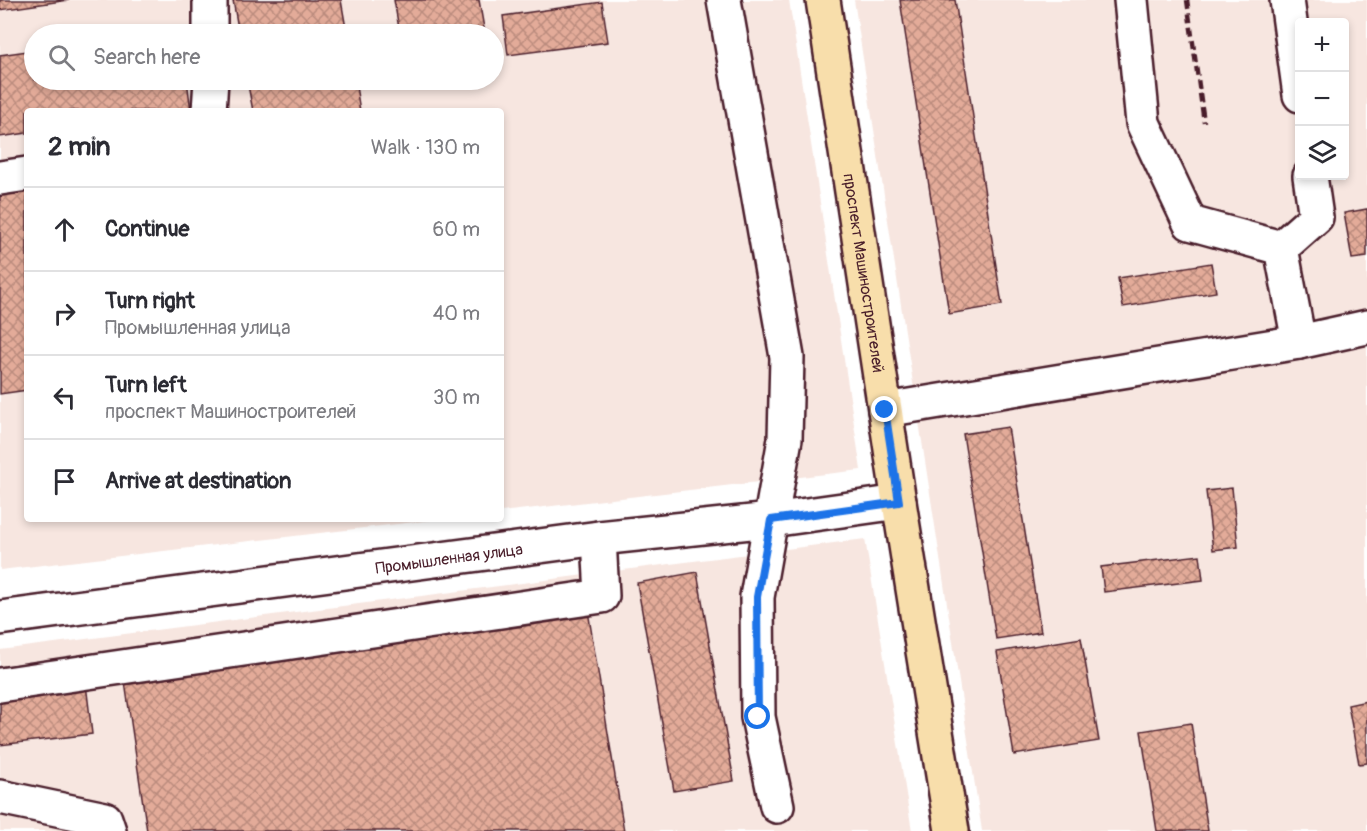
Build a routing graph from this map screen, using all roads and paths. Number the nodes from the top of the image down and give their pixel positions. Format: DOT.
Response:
graph roads {
  1 [pos="210,0"];
  2 [pos="724,0"];
  3 [pos="823,0"];
  4 [pos="1131,0"];
  5 [pos="1287,0"];
  6 [pos="210,24"];
  7 [pos="1296,72"];
  8 [pos="210,90"];
  9 [pos="209,108"];
  10 [pos="24,174"];
  11 [pos="0,178"];
  12 [pos="1311,180"];
  13 [pos="1281,248"];
  14 [pos="1367,327"];
  15 [pos="1299,342"];
  16 [pos="885,410"];
  17 [pos="899,502"];
  18 [pos="771,520"];
  19 [pos="598,538"];
  20 [pos="0,618"];
  21 [pos="0,685"];
  22 [pos="0,797"];
  23 [pos="777,806"];
  24 [pos="109,831"];
  25 [pos="952,831"];
  1 -- 6 [label="street"];
  2 -- 18 [label="street"];
  3 -- 16 [label="main road, проспект Машиностроителей"];
  4 -- 13 [label="street"];
  5 -- 7 [label="street"];
  8 -- 9 [label="street"];
  10 -- 11 [label="street"];
  12 -- 13 [label="street"];
  13 -- 15 [label="street"];
  14 -- 15 [label="street"];
  15 -- 16 [label="street"];
  16 -- 17 [label="main road, проспект Машиностроителей"];
  17 -- 18 [label="street, Промышленная улица"];
  17 -- 25 [label="main road, проспект Машиностроителей"];
  18 -- 19 [label="street, Промышленная улица"];
  18 -- 23 [label="street"];
  19 -- 20 [label="street, Промышленная улица"];
  19 -- 21 [label="street"];
  22 -- 24 [label="street"];
}
